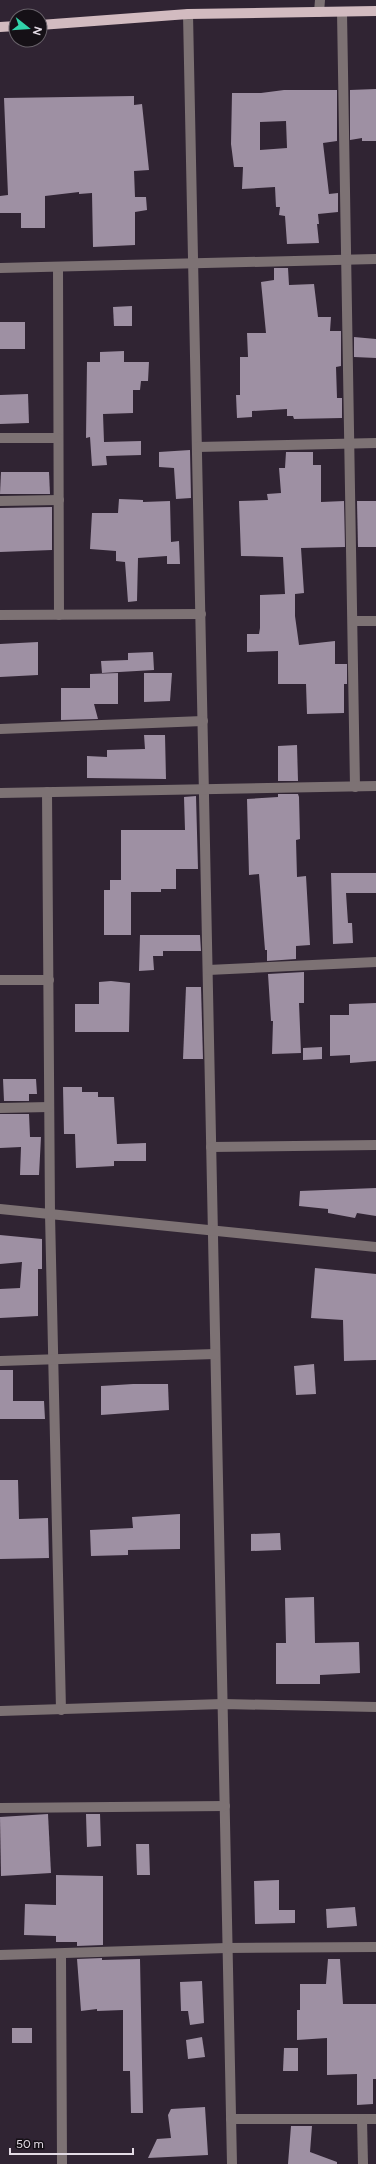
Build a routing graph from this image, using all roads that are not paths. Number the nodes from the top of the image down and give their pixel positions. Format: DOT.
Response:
graph roads {
  1 [pos="320,0"];
  2 [pos="376,11"];
  3 [pos="319,12"];
  4 [pos="342,12"];
  5 [pos="188,14"];
  6 [pos="48,24"];
  7 [pos="376,259"];
  8 [pos="345,260"];
  9 [pos="193,264"];
  10 [pos="58,267"];
  11 [pos="0,268"];
  12 [pos="0,438"];
  13 [pos="58,438"];
  14 [pos="376,443"];
  15 [pos="351,444"];
  16 [pos="197,448"];
  17 [pos="59,500"];
  18 [pos="0,501"];
  19 [pos="201,614"];
  20 [pos="0,615"];
  21 [pos="59,615"];
  22 [pos="353,621"];
  23 [pos="376,621"];
  24 [pos="203,721"];
  25 [pos="0,729"];
  26 [pos="376,786"];
  27 [pos="355,787"];
  28 [pos="204,789"];
  29 [pos="47,792"];
  30 [pos="0,794"];
  31 [pos="376,962"];
  32 [pos="208,970"];
  33 [pos="0,980"];
  34 [pos="49,980"];
  35 [pos="0,1108"];
  36 [pos="49,1108"];
  37 [pos="376,1146"];
  38 [pos="211,1147"];
  39 [pos="0,1209"];
  40 [pos="50,1214"];
  41 [pos="213,1232"];
  42 [pos="376,1247"];
  43 [pos="215,1354"];
  44 [pos="53,1359"];
  45 [pos="0,1361"];
  46 [pos="222,1704"];
  47 [pos="376,1707"];
  48 [pos="61,1710"];
  49 [pos="0,1711"];
  50 [pos="225,1806"];
  51 [pos="0,1808"];
  52 [pos="376,1947"];
  53 [pos="227,1948"];
  54 [pos="0,1954"];
  55 [pos="61,1954"];
  56 [pos="231,2119"];
  57 [pos="362,2119"];
  58 [pos="376,2119"];
  59 [pos="62,2164"];
  60 [pos="232,2164"];
  61 [pos="363,2164"];
  1 -- 3 [label="street"];
  2 -- 4 [label="main road"];
  3 -- 4 [label="main road"];
  3 -- 5 [label="main road"];
  4 -- 8 [label="street"];
  5 -- 6 [label="main road"];
  5 -- 9 [label="street"];
  7 -- 8 [label="street"];
  8 -- 9 [label="street"];
  8 -- 15 [label="street"];
  9 -- 10 [label="street"];
  9 -- 16 [label="street"];
  10 -- 11 [label="street"];
  10 -- 13 [label="street"];
  12 -- 13 [label="street"];
  13 -- 17 [label="street"];
  14 -- 15 [label="street"];
  15 -- 16 [label="street"];
  15 -- 22 [label="street"];
  16 -- 19 [label="street"];
  17 -- 18 [label="street"];
  17 -- 21 [label="street"];
  19 -- 21 [label="street"];
  19 -- 24 [label="street"];
  20 -- 21 [label="street"];
  22 -- 23 [label="street"];
  22 -- 27 [label="street"];
  24 -- 25 [label="street"];
  24 -- 28 [label="street"];
  26 -- 27 [label="street"];
  27 -- 28 [label="street"];
  28 -- 29 [label="street"];
  28 -- 32 [label="street"];
  29 -- 30 [label="street"];
  29 -- 34 [label="street"];
  31 -- 32 [label="street"];
  32 -- 38 [label="street"];
  33 -- 34 [label="street"];
  34 -- 36 [label="street"];
  35 -- 36 [label="street"];
  36 -- 40 [label="street"];
  37 -- 38 [label="street"];
  38 -- 41 [label="street"];
  39 -- 40 [label="street"];
  40 -- 41 [label="street"];
  40 -- 44 [label="street"];
  41 -- 42 [label="street"];
  41 -- 43 [label="street"];
  43 -- 44 [label="street"];
  43 -- 46 [label="street"];
  44 -- 45 [label="street"];
  44 -- 48 [label="street"];
  46 -- 47 [label="street"];
  46 -- 48 [label="street"];
  46 -- 50 [label="street"];
  48 -- 49 [label="street"];
  50 -- 51 [label="street"];
  50 -- 53 [label="street"];
  52 -- 53 [label="street"];
  53 -- 55 [label="street"];
  53 -- 56 [label="street"];
  54 -- 55 [label="street"];
  55 -- 59 [label="street"];
  56 -- 57 [label="street"];
  56 -- 60 [label="street"];
  57 -- 58 [label="street"];
  57 -- 61 [label="street"];
}
